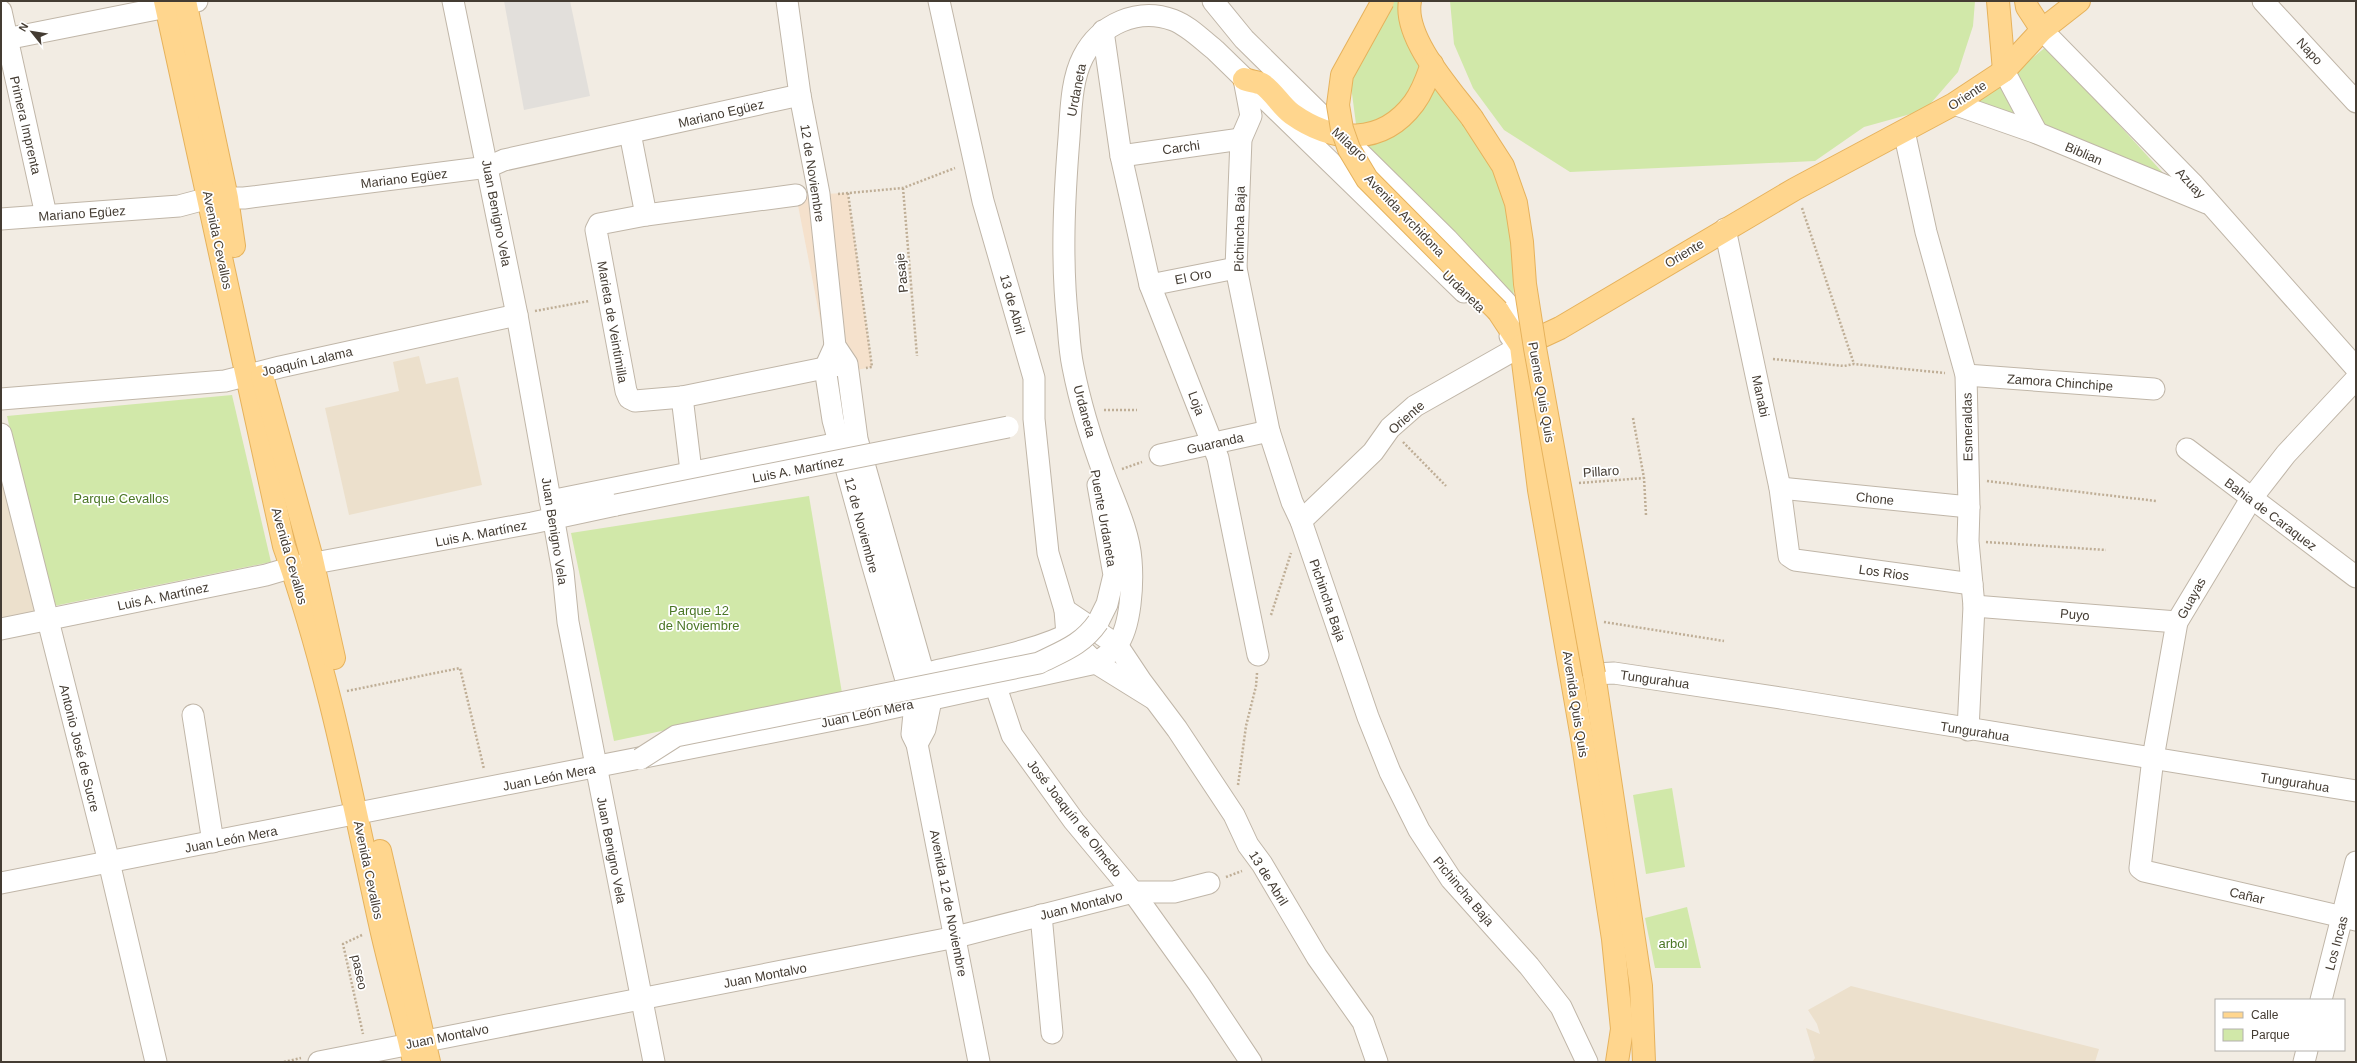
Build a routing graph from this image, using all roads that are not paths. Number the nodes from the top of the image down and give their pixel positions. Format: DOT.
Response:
graph roads {
  1 [pos="453,1"];
  2 [pos="787,1"];
  3 [pos="939,1"];
  4 [pos="1213,1"];
  5 [pos="1383,1"];
  6 [pos="1410,1"];
  7 [pos="1998,1"];
  8 [pos="2026,1"];
  9 [pos="2079,1"];
  10 [pos="2263,1"];
  11 [pos="180,2"];
  12 [pos="1,11"];
  13 [pos="2042,30"];
  14 [pos="1103,31"];
  15 [pos="4,40"];
  16 [pos="1432,64"];
  17 [pos="2004,71"];
  18 [pos="1244,79"];
  19 [pos="800,94"];
  20 [pos="2356,102"];
  21 [pos="1954,104"];
  22 [pos="1904,131"];
  23 [pos="630,133"];
  24 [pos="2037,133"];
  25 [pos="1341,136"];
  26 [pos="1241,139"];
  27 [pos="1121,156"];
  28 [pos="488,167"];
  29 [pos="796,195"];
  30 [pos="218,198"];
  31 [pos="2212,205"];
  32 [pos="46,215"];
  33 [pos="646,215"];
  34 [pos="1,219"];
  35 [pos="1726,229"];
  36 [pos="1236,268"];
  37 [pos="1150,285"];
  38 [pos="517,315"];
  39 [pos="1530,342"];
  40 [pos="835,346"];
  41 [pos="825,368"];
  42 [pos="848,368"];
  43 [pos="2356,368"];
  44 [pos="254,373"];
  45 [pos="1966,375"];
  46 [pos="2356,379"];
  47 [pos="2154,389"];
  48 [pos="682,397"];
  49 [pos="1,399"];
  50 [pos="1034,420"];
  51 [pos="1269,430"];
  52 [pos="1,434"];
  53 [pos="1090,436"];
  54 [pos="848,440"];
  55 [pos="1213,445"];
  56 [pos="2186,450"];
  57 [pos="1160,455"];
  58 [pos="691,471"];
  59 [pos="1780,488"];
  60 [pos="2250,500"];
  61 [pos="1969,508"];
  62 [pos="552,509"];
  63 [pos="1301,521"];
  64 [pos="1796,560"];
  65 [pos="302,566"];
  66 [pos="2356,577"];
  67 [pos="1972,584"];
  68 [pos="1974,606"];
  69 [pos="1065,610"];
  70 [pos="47,619"];
  71 [pos="2177,622"];
  72 [pos="1093,623"];
  73 [pos="1,629"];
  74 [pos="1067,635"];
  75 [pos="1117,645"];
  76 [pos="1258,655"];
  77 [pos="1096,663"];
  78 [pos="923,674"];
  79 [pos="1594,674"];
  80 [pos="995,684"];
  81 [pos="1154,699"];
  82 [pos="923,702"];
  83 [pos="864,714"];
  84 [pos="193,715"];
  85 [pos="1968,730"];
  86 [pos="914,739"];
  87 [pos="2153,758"];
  88 [pos="640,759"];
  89 [pos="595,768"];
  90 [pos="2356,791"];
  91 [pos="363,813"];
  92 [pos="213,842"];
  93 [pos="109,862"];
  94 [pos="2356,862"];
  95 [pos="2140,868"];
  96 [pos="1,883"];
  97 [pos="1209,883"];
  98 [pos="1132,892"];
  99 [pos="1041,915"];
  100 [pos="2349,918"];
  101 [pos="956,937"];
  102 [pos="641,999"];
  103 [pos="2320,999"];
  104 [pos="1052,1032"];
  105 [pos="416,1049"];
  106 [pos="2307,1051"];
  107 [pos="156,1062"];
  108 [pos="319,1062"];
  109 [pos="429,1062"];
  110 [pos="654,1062"];
  111 [pos="979,1062"];
  112 [pos="1251,1062"];
  113 [pos="1377,1062"];
  114 [pos="1587,1062"];
  115 [pos="1617,1062"];
  116 [pos="1644,1062"];
  117 [pos="2304,1062"];
  1 -- 28 [label="street, Juan Benigno Vela"];
  2 -- 19 [label="street, 12 de Noviembre"];
  3 -- 50 [label="street, 13 de Abril"];
  4 -- 25 [label="street, Milagro"];
  5 -- 39 [label="main road, Avenida Archidona, bridge"];
  6 -- 16 [label="main road, Puente Quis Quis"];
  7 -- 17 [label="main road"];
  8 -- 13 [label="main road, Azuay"];
  9 -- 13 [label="main road, Oriente"];
  10 -- 20 [label="street, Napo"];
  11 -- 15 [label="street"];
  11 -- 30 [label="main road, Avenida Cevallos"];
  12 -- 15 [label="street, Primera Imprenta"];
  13 -- 17 [label="main road, Oriente"];
  13 -- 31 [label="street, Azuay"];
  14 -- 18 [label="street, Urdaneta"];
  14 -- 27 [label="street, Loja"];
  14 -- 53 [label="street, Urdaneta"];
  15 -- 32 [label="street, Primera Imprenta"];
  16 -- 25 [label="main road"];
  16 -- 79 [label="main road, Puente Quis Quis, bridge"];
  17 -- 21 [label="main road, Oriente"];
  17 -- 24 [label="street"];
  18 -- 25 [label="main road"];
  18 -- 26 [label="street, Pichincha Baja"];
  18 -- 39 [label="street, Urdaneta"];
  19 -- 23 [label="street, Mariano Egüez"];
  19 -- 40 [label="street, 12 de Noviembre"];
  21 -- 22 [label="main road, Oriente"];
  21 -- 24 [label="street, Biblian"];
  22 -- 35 [label="main road, Oriente"];
  22 -- 45 [label="street, Esmeraldas"];
  23 -- 28 [label="street, Mariano Egüez"];
  23 -- 33 [label="street"];
  24 -- 31 [label="street, Biblian"];
  25 -- 39 [label="street, Milagro"];
  26 -- 27 [label="street, Carchi"];
  26 -- 36 [label="street, Pichincha Baja"];
  27 -- 37 [label="street, Loja"];
  28 -- 30 [label="street, Mariano Egüez"];
  28 -- 38 [label="street, Juan Benigno Vela"];
  29 -- 33 [label="street, Marieta de Veintimilla"];
  30 -- 32 [label="street, Mariano Egüez"];
  30 -- 44 [label="main road, Avenida Cevallos"];
  31 -- 43 [label="street, Azuay"];
  32 -- 34 [label="street, Mariano Egüez"];
  33 -- 48 [label="street, Marieta de Veintimilla"];
  35 -- 39 [label="main road, Oriente"];
  35 -- 59 [label="street, Manabi"];
  36 -- 37 [label="street, El Oro"];
  36 -- 51 [label="street, Pichincha Baja"];
  37 -- 55 [label="street, Loja"];
  38 -- 44 [label="street, Joaquín Lalama"];
  38 -- 62 [label="street, Juan Benigno Vela"];
  39 -- 63 [label="street, Oriente"];
  39 -- 115 [label="main road, Avenida Quis Quis"];
  40 -- 41 [label="street"];
  40 -- 42 [label="street, 12 de Noviembre"];
  41 -- 42 [label="street, Marieta de Veintimilla"];
  41 -- 48 [label="street, Marieta de Veintimilla"];
  41 -- 54 [label="street, 12 de Noviembre"];
  42 -- 54 [label="street, 12 de Noviembre"];
  44 -- 49 [label="street, Joaquín Lalama"];
  44 -- 65 [label="main road, Avenida Cevallos"];
  45 -- 47 [label="street, Zamora Chinchipe"];
  45 -- 61 [label="street, Esmeraldas"];
  46 -- 60 [label="street, Guayas"];
  48 -- 58 [label="street"];
  50 -- 62 [label="street, Luis A. Martínez, bridge"];
  50 -- 69 [label="street, 13 de Abril"];
  51 -- 55 [label="street, Guaranda"];
  51 -- 63 [label="street, Pichincha Baja"];
  52 -- 70 [label="street, Antonio José de Sucre"];
  53 -- 72 [label="street, Puente Urdaneta"];
  53 -- 75 [label="street, Urdaneta"];
  54 -- 58 [label="street, Luis A. Martínez"];
  54 -- 78 [label="street, 12 de Noviembre"];
  54 -- 82 [label="street, 12 de Noviembre"];
  55 -- 57 [label="street, Guaranda"];
  55 -- 76 [label="street, Loja"];
  56 -- 60 [label="street, Bahia de Caraquez"];
  58 -- 62 [label="street, Luis A. Martínez"];
  59 -- 61 [label="street, Chone"];
  59 -- 64 [label="street, Manabi"];
  60 -- 66 [label="street, Bahia de Caraquez"];
  60 -- 71 [label="street, Guayas"];
  61 -- 67 [label="street, Esmeraldas"];
  62 -- 65 [label="street, Luis A. Martínez"];
  62 -- 89 [label="street, Juan Benigno Vela"];
  63 -- 114 [label="street, Pichincha Baja"];
  64 -- 67 [label="street, Los Rios"];
  65 -- 70 [label="street, Luis A. Martínez"];
  65 -- 91 [label="main road, Avenida Cevallos"];
  65 -- 91 [label="main road, Avenida Cevallos"];
  67 -- 68 [label="street, Esmeraldas"];
  68 -- 71 [label="street, Puyo"];
  68 -- 85 [label="street, Esmeraldas"];
  69 -- 72 [label="street, 13 de Abril"];
  69 -- 74 [label="street, 13 de Abril"];
  70 -- 73 [label="street, Luis A. Martínez"];
  70 -- 93 [label="street, Antonio José de Sucre"];
  71 -- 87 [label="street, Guayas"];
  72 -- 74 [label="street"];
  72 -- 75 [label="street, 13 de Abril"];
  72 -- 88 [label="street, Puente Urdaneta, bridge"];
  74 -- 77 [label="street, 13 de Abril"];
  74 -- 78 [label="street"];
  75 -- 77 [label="street, Urdaneta"];
  75 -- 81 [label="street, 13 de Abril"];
  77 -- 80 [label="street, Juan León Mera"];
  77 -- 81 [label="street, 13 de Abril"];
  78 -- 82 [label="street, 12 de Noviembre"];
  79 -- 85 [label="street, Tungurahua"];
  79 -- 116 [label="main road, Avenida Quis Quis"];
  80 -- 82 [label="street, Juan León Mera"];
  80 -- 98 [label="street, José Joaquín de Olmedo"];
  81 -- 113 [label="street, 13 de Abril"];
  82 -- 83 [label="street, Juan León Mera"];
  82 -- 86 [label="street"];
  83 -- 86 [label="street"];
  83 -- 88 [label="street, Juan León Mera"];
  84 -- 92 [label="street"];
  85 -- 87 [label="street, Tungurahua"];
  86 -- 101 [label="street, Avenida 12 de Noviembre"];
  87 -- 90 [label="street, Tungurahua"];
  87 -- 95 [label="street, Guayas"];
  88 -- 89 [label="street, Juan León Mera"];
  89 -- 91 [label="street, Juan León Mera"];
  89 -- 102 [label="street, Juan Benigno Vela"];
  91 -- 92 [label="street, Juan León Mera"];
  91 -- 105 [label="main road, Avenida Cevallos"];
  91 -- 105 [label="main road, Avenida Cevallos"];
  92 -- 93 [label="street, Juan León Mera"];
  93 -- 96 [label="street, Juan León Mera"];
  93 -- 107 [label="street, Antonio José de Sucre"];
  94 -- 100 [label="street, Los Incas"];
  95 -- 100 [label="street, Cañar"];
  97 -- 98 [label="street, Juan Montalvo"];
  98 -- 99 [label="street, Juan Montalvo"];
  98 -- 112 [label="street, José Joaquín de Olmedo"];
  99 -- 101 [label="street, Juan Montalvo"];
  99 -- 104 [label="street"];
  100 -- 103 [label="street, Los Incas"];
  101 -- 102 [label="street, Juan Montalvo"];
  101 -- 111 [label="street, Avenida 12 de Noviembre"];
  102 -- 105 [label="street, Juan Montalvo"];
  102 -- 110 [label="street, Juan Benigno Vela"];
  105 -- 108 [label="street, Juan Montalvo"];
  105 -- 109 [label="main road, Avenida Cevallos"];
  106 -- 117 [label="street"];
}
